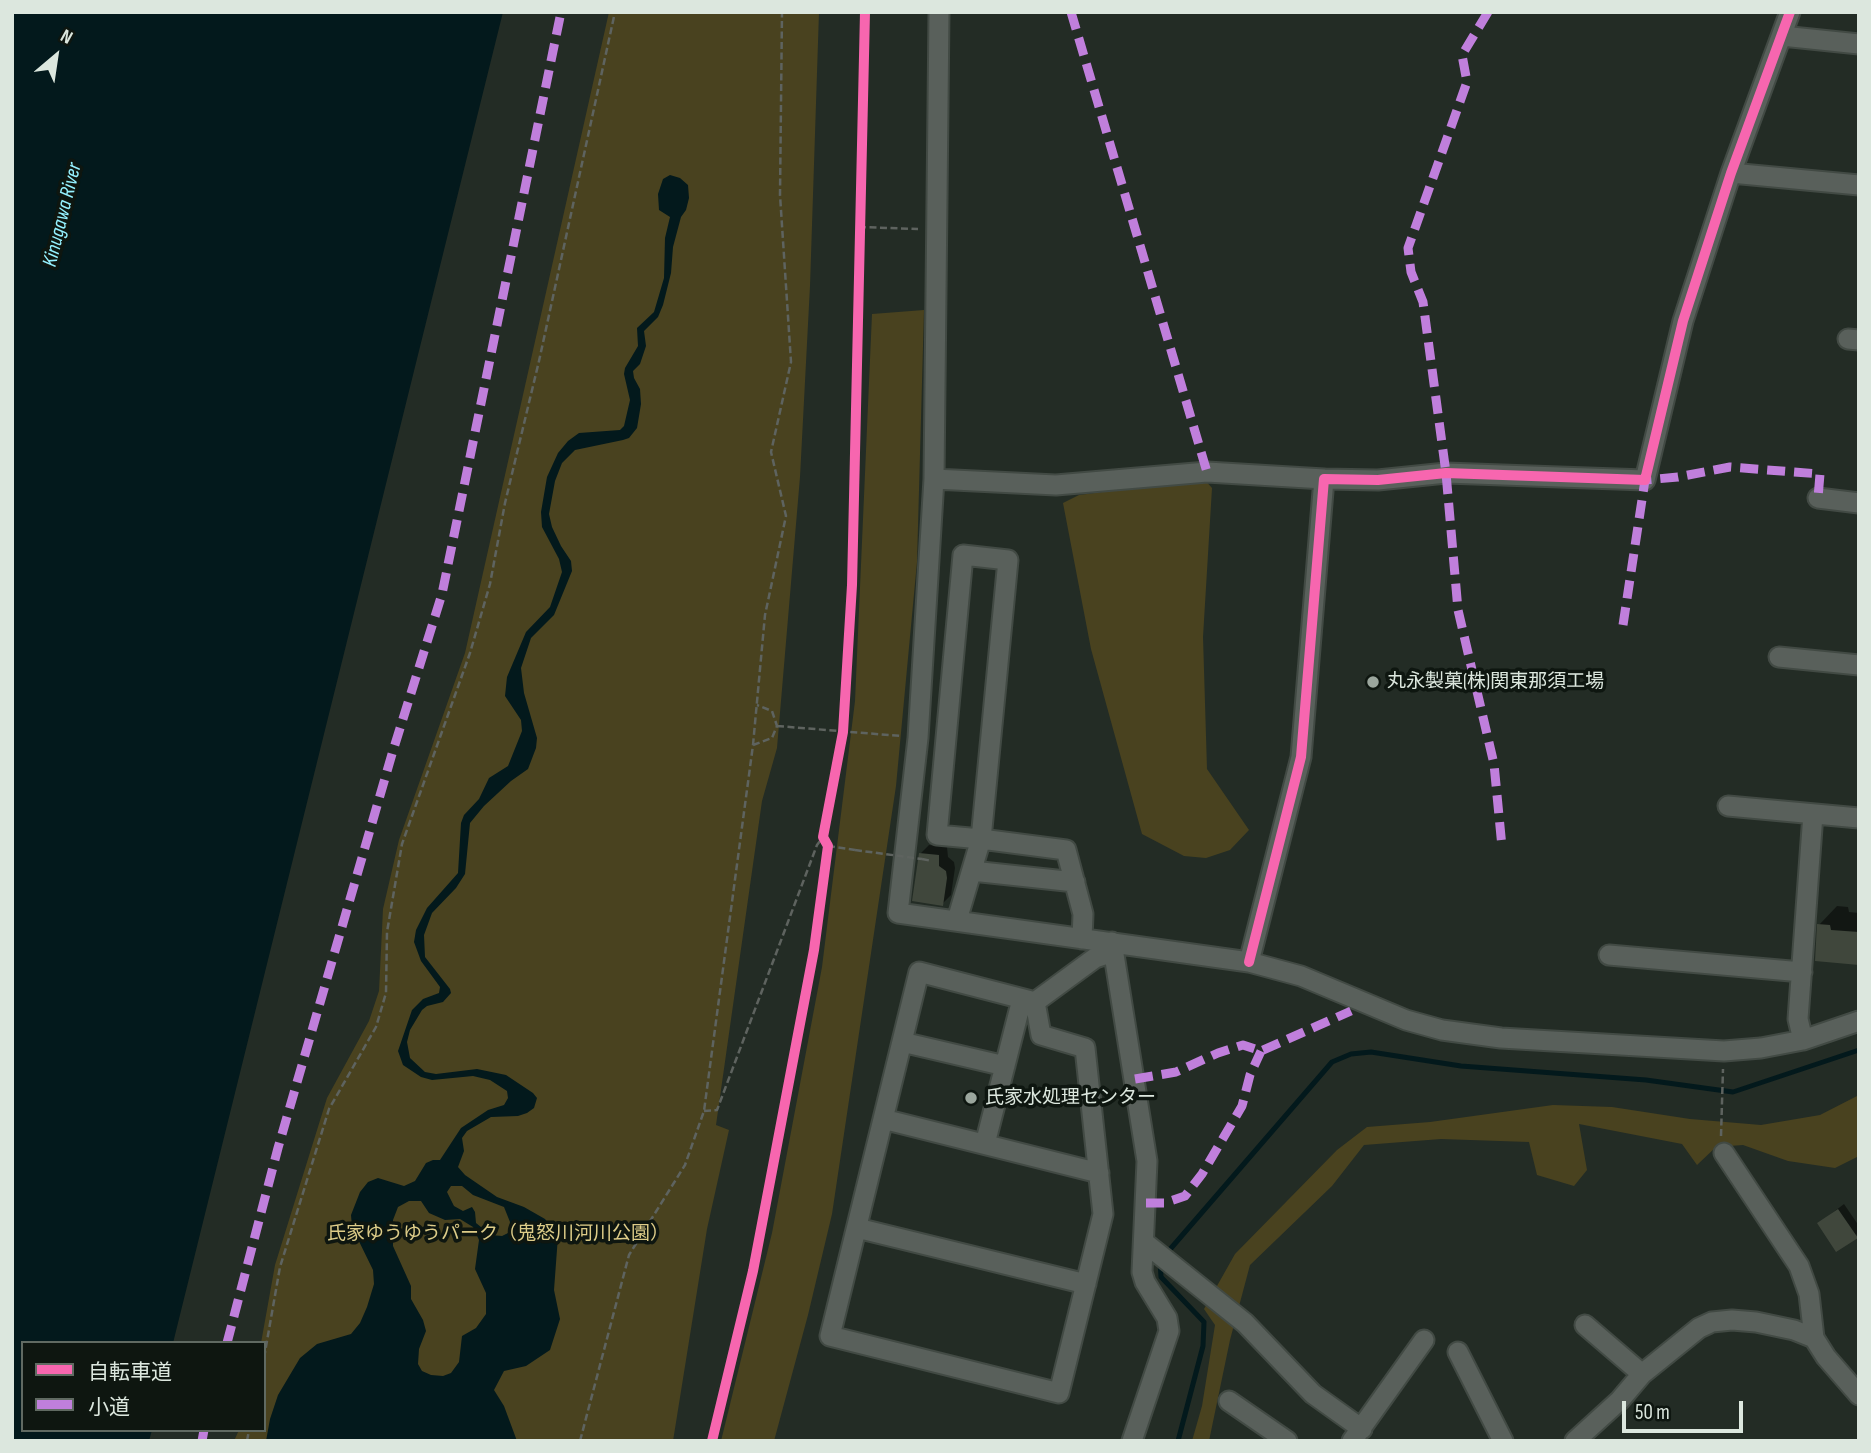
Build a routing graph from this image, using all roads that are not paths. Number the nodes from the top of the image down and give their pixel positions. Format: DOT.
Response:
graph roads {
  1 [pos="939,12"];
  2 [pos="1790,12"];
  3 [pos="1782,36"];
  4 [pos="1859,44"];
  5 [pos="1731,173"];
  6 [pos="1859,185"];
  7 [pos="934,479"];
  8 [pos="1324,479"];
  9 [pos="1818,498"];
  10 [pos="1859,503"];
  11 [pos="1779,657"];
  12 [pos="1859,665"];
  13 [pos="1728,806"];
  14 [pos="1813,814"];
  15 [pos="1859,818"];
  16 [pos="981,839"];
  17 [pos="972,871"];
  18 [pos="1075,882"];
  19 [pos="957,920"];
  20 [pos="1082,939"];
  21 [pos="1113,947"];
  22 [pos="1609,955"];
  23 [pos="1249,962"];
  24 [pos="1802,972"];
  25 [pos="1029,1000"];
  26 [pos="1859,1021"];
  27 [pos="1803,1040"];
  28 [pos="902,1042"];
  29 [pos="1005,1066"];
  30 [pos="883,1119"];
  31 [pos="985,1144"];
  32 [pos="1724,1153"];
  33 [pos="1099,1173"];
  34 [pos="857,1228"];
  35 [pos="1150,1247"];
  36 [pos="1086,1284"];
  37 [pos="1585,1325"];
  38 [pos="1814,1338"];
  39 [pos="1424,1340"];
  40 [pos="1458,1352"];
  41 [pos="1642,1374"];
  42 [pos="1859,1395"];
  43 [pos="1229,1401"];
  44 [pos="1357,1435"];
  45 [pos="1132,1441"];
  46 [pos="1287,1441"];
  47 [pos="1503,1441"];
  48 [pos="1575,1441"];
  1 -- 7 [label="street"];
  2 -- 3 [label="street"];
  3 -- 4 [label="street"];
  3 -- 5 [label="street"];
  5 -- 6 [label="street"];
  5 -- 8 [label="street"];
  7 -- 8 [label="street"];
  7 -- 19 [label="street"];
  8 -- 23 [label="street"];
  9 -- 10 [label="street"];
  11 -- 12 [label="street"];
  13 -- 14 [label="street"];
  14 -- 15 [label="street"];
  14 -- 24 [label="street"];
  16 -- 16 [label="street"];
  16 -- 17 [label="street"];
  16 -- 18 [label="street"];
  17 -- 18 [label="street"];
  17 -- 19 [label="street"];
  18 -- 20 [label="street"];
  19 -- 20 [label="street"];
  20 -- 21 [label="street"];
  21 -- 23 [label="street"];
  21 -- 25 [label="street"];
  21 -- 35 [label="street"];
  22 -- 24 [label="street"];
  23 -- 27 [label="street"];
  24 -- 27 [label="street"];
  25 -- 28 [label="street"];
  25 -- 29 [label="street"];
  25 -- 33 [label="street"];
  26 -- 27 [label="street"];
  28 -- 29 [label="street"];
  28 -- 30 [label="street"];
  29 -- 31 [label="street"];
  30 -- 31 [label="street"];
  30 -- 34 [label="street"];
  31 -- 33 [label="street"];
  32 -- 38 [label="street"];
  33 -- 36 [label="street"];
  34 -- 36 [label="street"];
  34 -- 36 [label="street"];
  35 -- 44 [label="street"];
  35 -- 45 [label="street"];
  37 -- 41 [label="street"];
  38 -- 41 [label="street"];
  38 -- 42 [label="street"];
  39 -- 44 [label="street"];
  40 -- 47 [label="street"];
  41 -- 48 [label="street"];
  43 -- 46 [label="street"];
}
